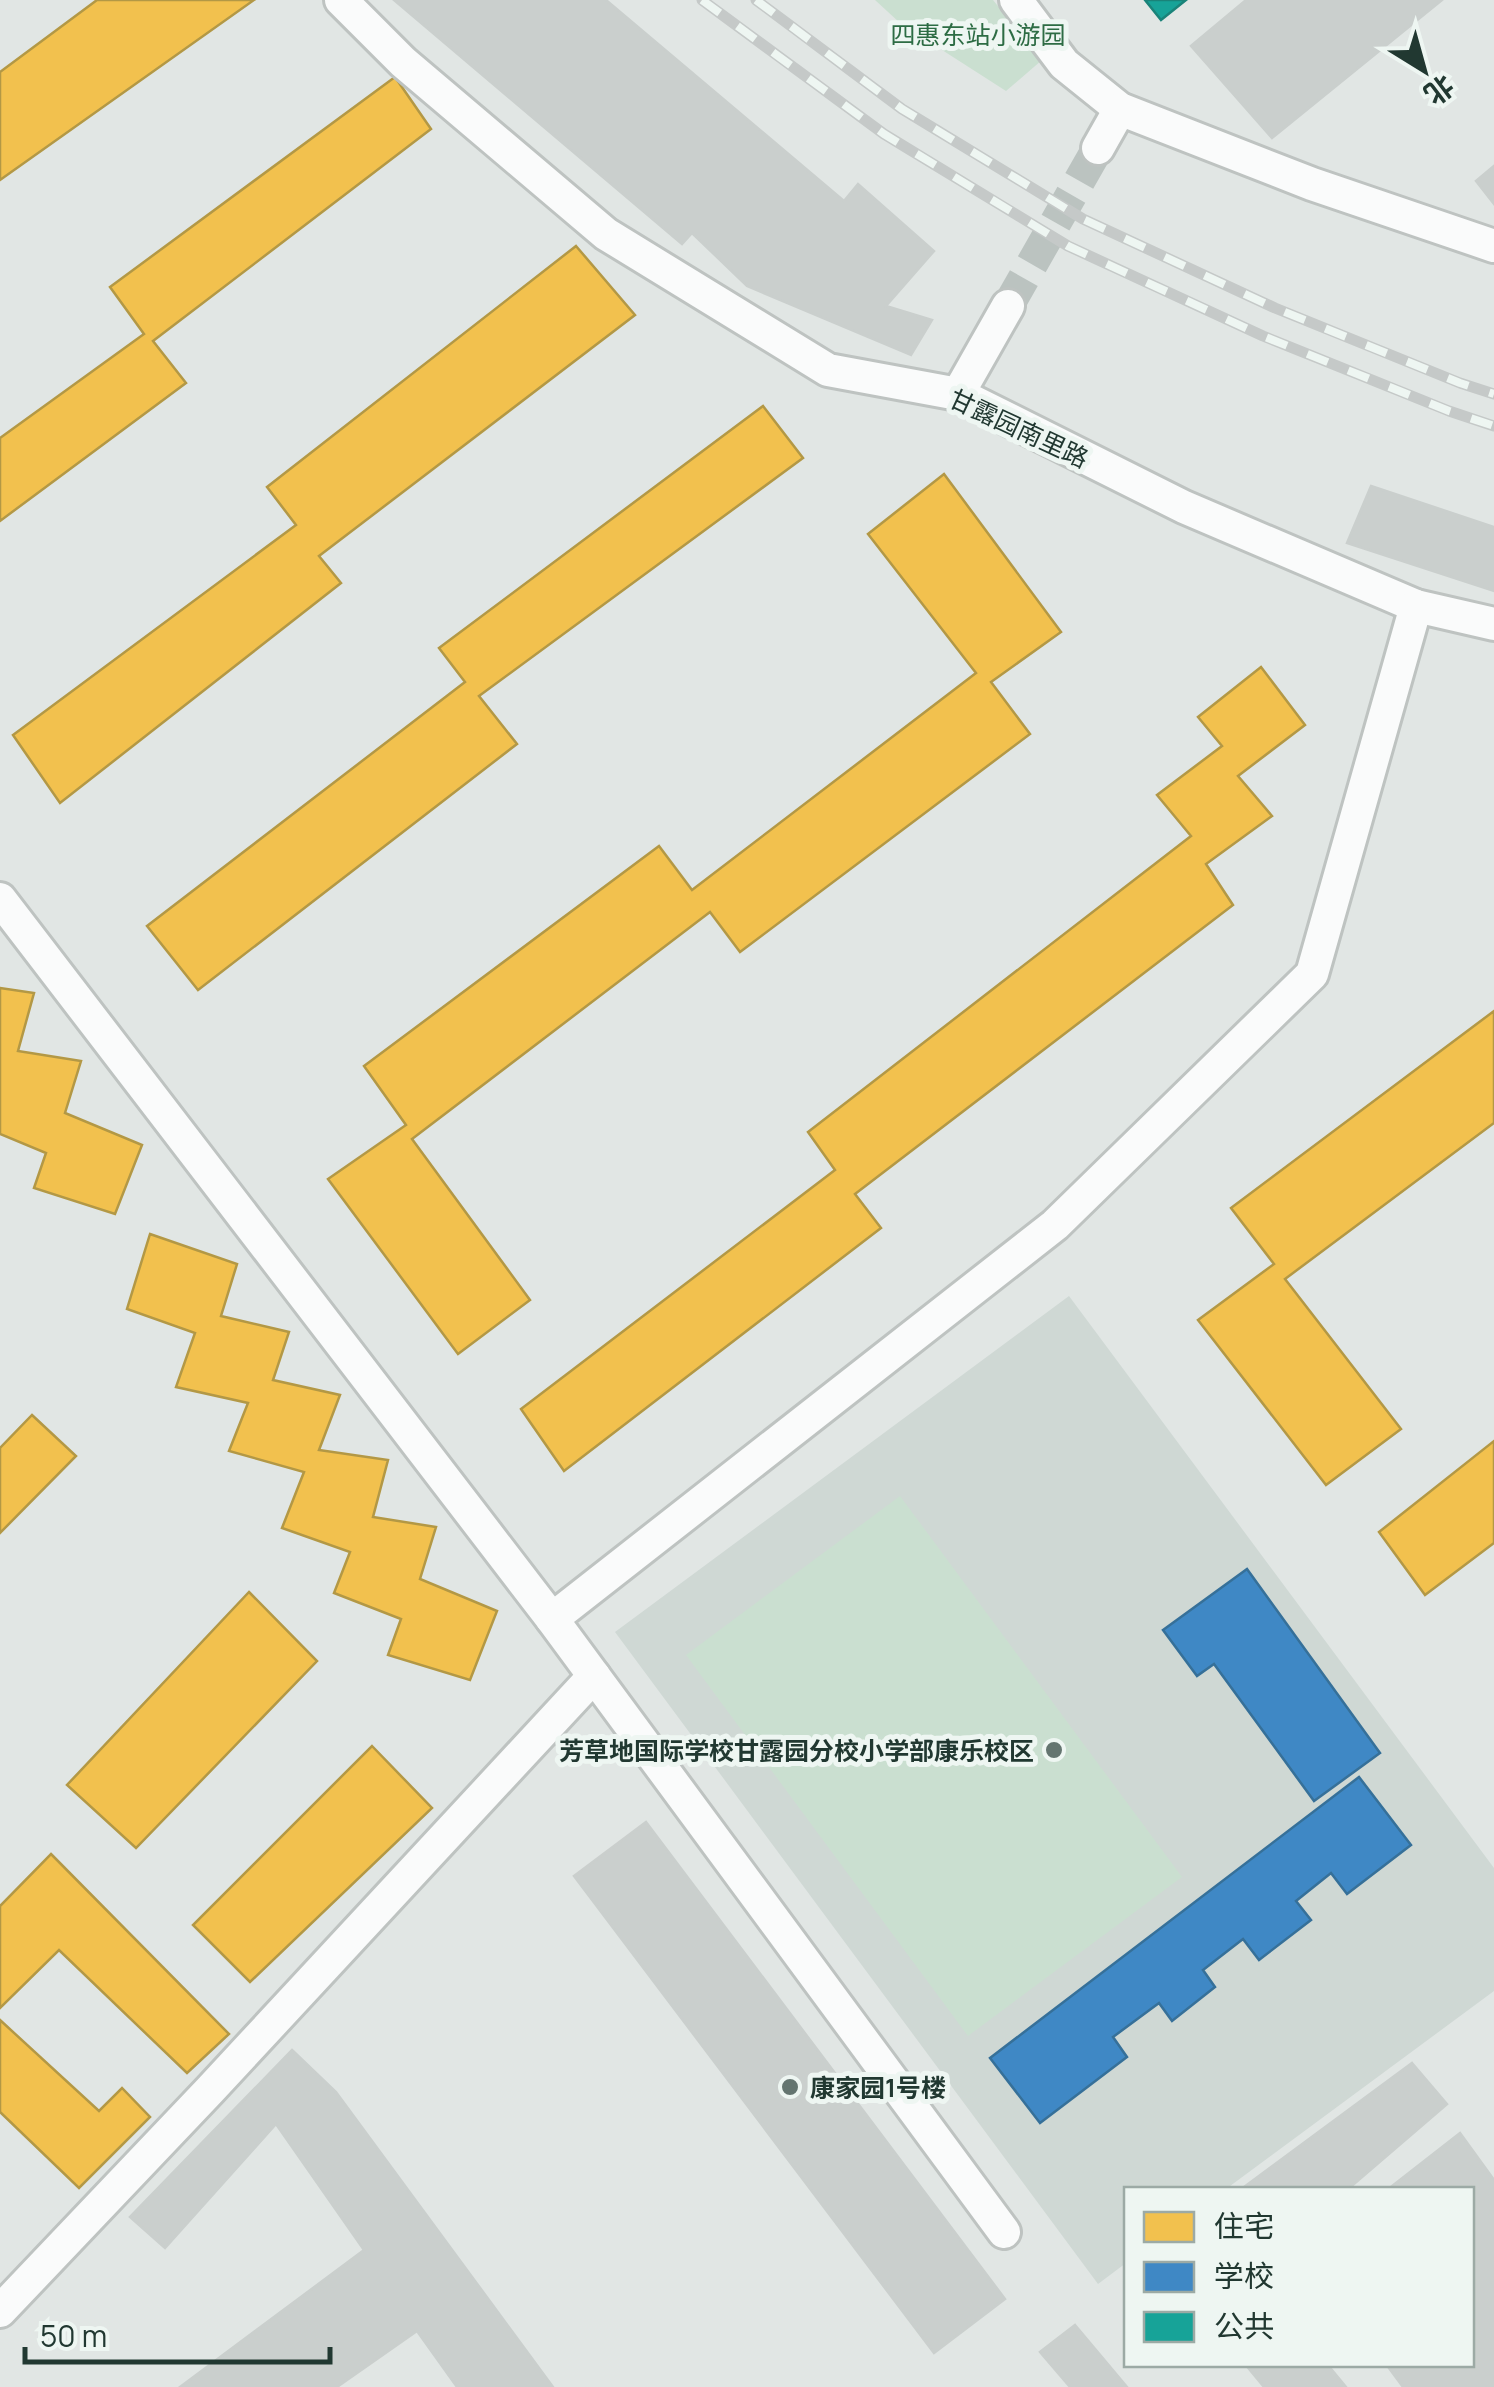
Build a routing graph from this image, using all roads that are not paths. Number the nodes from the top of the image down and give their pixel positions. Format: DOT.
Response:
graph roads {
  1 [pos="341,0"];
  2 [pos="1016,0"];
  3 [pos="1120,110"];
  4 [pos="1098,148"];
  5 [pos="1494,246"];
  6 [pos="1008,306"];
  7 [pos="958,394"];
  8 [pos="1416,606"];
  9 [pos="1494,624"];
  10 [pos="0,899"];
  11 [pos="552,1619"];
  12 [pos="594,1676"];
  13 [pos="1004,2232"];
  14 [pos="0,2312"];
  1 -- 7 [label="street, 甘露园南里路"];
  2 -- 3 [label="street"];
  3 -- 4 [label="street"];
  3 -- 5 [label="street"];
  6 -- 7 [label="street"];
  7 -- 8 [label="street, 甘露园南里路"];
  8 -- 9 [label="street, 甘露园南里路"];
  8 -- 11 [label="street"];
  10 -- 11 [label="street"];
  11 -- 12 [label="street"];
  12 -- 13 [label="street"];
  12 -- 14 [label="street"];
}
